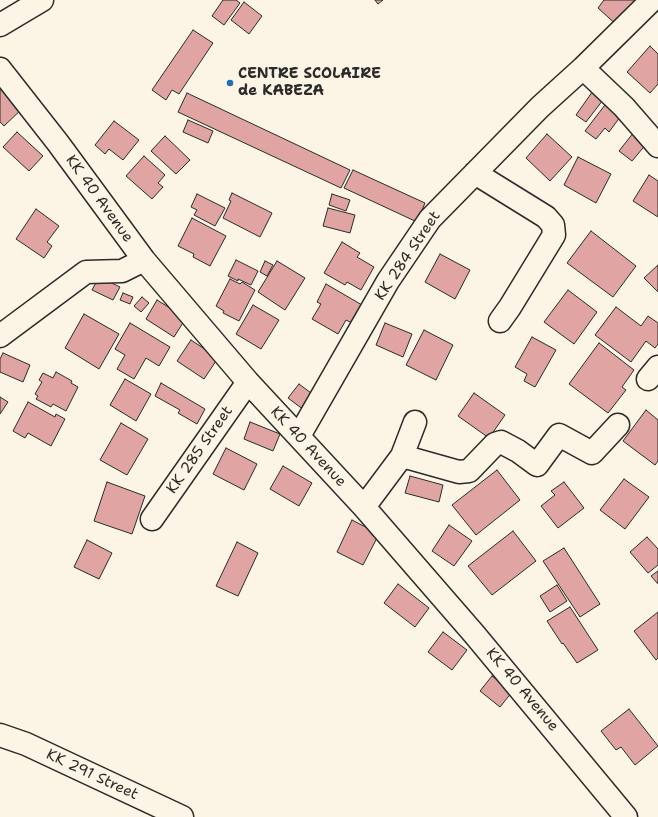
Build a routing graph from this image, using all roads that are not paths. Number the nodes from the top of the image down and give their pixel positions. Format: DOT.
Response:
graph roads {
  1 [pos="42,0"];
  2 [pos="652,0"];
  3 [pos="0,25"];
  4 [pos="583,68"];
  5 [pos="0,69"];
  6 [pos="658,146"];
  7 [pos="475,173"];
  8 [pos="144,260"];
  9 [pos="500,321"];
  10 [pos="0,336"];
  11 [pos="248,382"];
  12 [pos="415,422"];
  13 [pos="618,425"];
  14 [pos="298,436"];
  15 [pos="402,456"];
  16 [pos="364,507"];
  17 [pos="152,519"];
  18 [pos="0,735"];
  19 [pos="182,817"];
  20 [pos="626,817"];
  1 -- 3 [label="street"];
  2 -- 4 [label="street, KK 284 Street"];
  4 -- 6 [label="street"];
  4 -- 7 [label="street, KK 284 Street"];
  5 -- 8 [label="street, KK 40 Avenue"];
  7 -- 9 [label="street"];
  7 -- 14 [label="street, KK 284 Street"];
  8 -- 10 [label="street"];
  8 -- 11 [label="street, KK 40 Avenue"];
  11 -- 14 [label="street, KK 40 Avenue"];
  11 -- 17 [label="street, KK 285 Street"];
  12 -- 15 [label="street"];
  13 -- 15 [label="street"];
  14 -- 16 [label="street, KK 40 Avenue"];
  15 -- 16 [label="street"];
  16 -- 20 [label="street, KK 40 Avenue"];
  18 -- 19 [label="street, KK 291 Street"];
}
